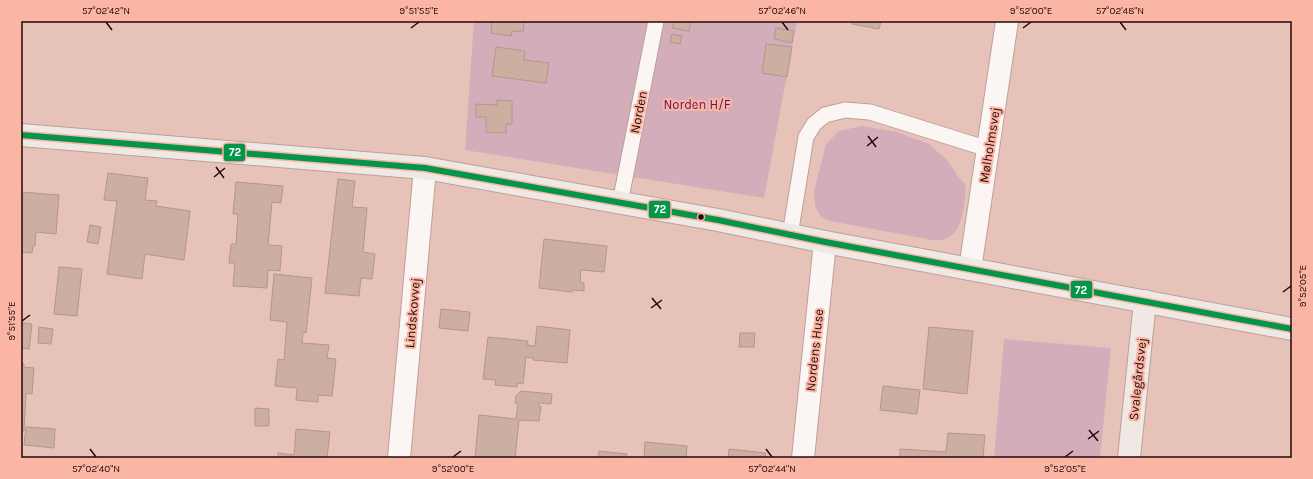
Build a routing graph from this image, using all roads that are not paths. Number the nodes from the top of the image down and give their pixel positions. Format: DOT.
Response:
graph roads {
  1 [pos="656,21"];
  2 [pos="1008,21"];
  3 [pos="21,135"];
  4 [pos="988,149"];
  5 [pos="426,168"];
  6 [pos="620,203"];
  7 [pos="790,235"];
  8 [pos="825,242"];
  9 [pos="970,269"];
  10 [pos="1145,301"];
  11 [pos="1292,329"];
  12 [pos="399,458"];
  13 [pos="803,458"];
  14 [pos="1129,458"];
  1 -- 6 [label="lane, Norden"];
  2 -- 4 [label="street, Mølholmsvej"];
  3 -- 5 [label="street"];
  4 -- 7 [label="lane"];
  4 -- 9 [label="street, Mølholmsvej"];
  5 -- 6 [label="street"];
  5 -- 12 [label="street, Lindskovvej"];
  6 -- 7 [label="street"];
  7 -- 8 [label="street"];
  8 -- 9 [label="street"];
  8 -- 13 [label="street, Nordens Huse"];
  9 -- 10 [label="street"];
  10 -- 11 [label="street"];
  10 -- 14 [label="street, Svalegårdsvej"];
}
